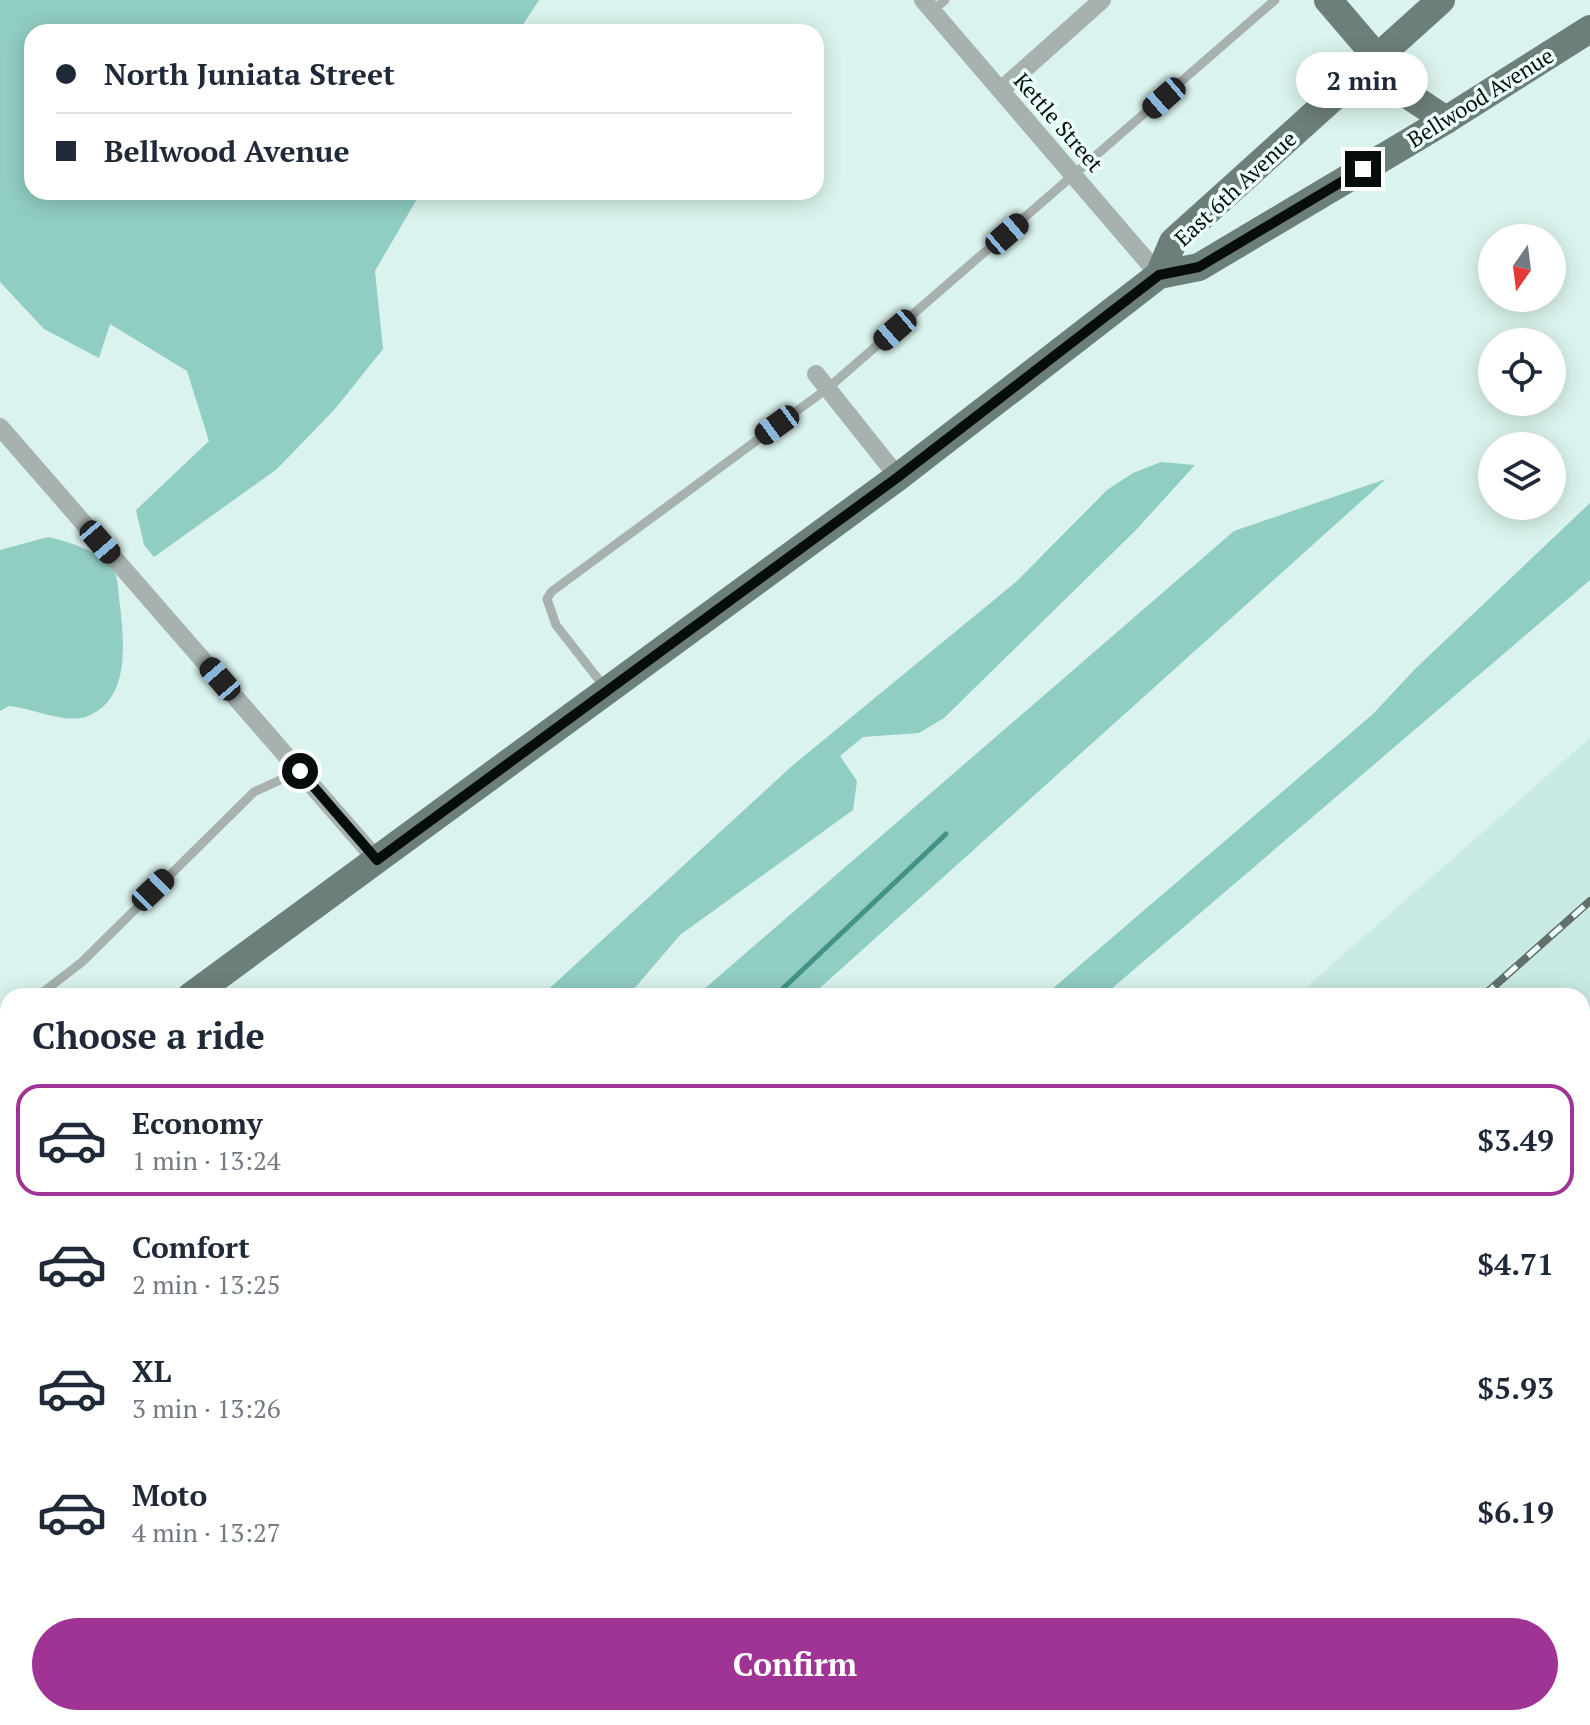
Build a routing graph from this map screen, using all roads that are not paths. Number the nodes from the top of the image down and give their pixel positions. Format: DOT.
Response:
graph roads {
  1 [pos="1102,0"];
  2 [pos="1275,0"];
  3 [pos="1328,0"];
  4 [pos="1441,0"];
  5 [pos="933,4"];
  6 [pos="1590,29"];
  7 [pos="1377,57"];
  8 [pos="1001,90"];
  9 [pos="1446,120"];
  10 [pos="1074,176"];
  11 [pos="1159,275"];
  12 [pos="822,381"];
  13 [pos="0,427"];
  14 [pos="898,477"];
  15 [pos="606,689"];
  16 [pos="300,771"];
  17 [pos="377,860"];
  18 [pos="48,988"];
  19 [pos="202,988"];
  1 -- 8 [label="street"];
  2 -- 10 [label="lane"];
  3 -- 7 [label="main road"];
  4 -- 7 [label="main road, East 6th Avenue"];
  5 -- 8 [label="street, Kettle Street"];
  6 -- 9 [label="main road, Bellwood Avenue"];
  7 -- 9 [label="main road"];
  7 -- 11 [label="main road, East 6th Avenue"];
  8 -- 10 [label="street, Kettle Street"];
  9 -- 11 [label="main road, Bellwood Avenue"];
  10 -- 11 [label="street, Kettle Street"];
  10 -- 12 [label="lane"];
  11 -- 14 [label="main road, East 6th Avenue"];
  12 -- 14 [label="street"];
  12 -- 15 [label="lane"];
  13 -- 16 [label="street"];
  14 -- 15 [label="main road, East 6th Avenue"];
  15 -- 17 [label="main road, East 6th Avenue"];
  16 -- 17 [label="street"];
  16 -- 18 [label="lane"];
  17 -- 19 [label="main road, East 6th Avenue"];
}
